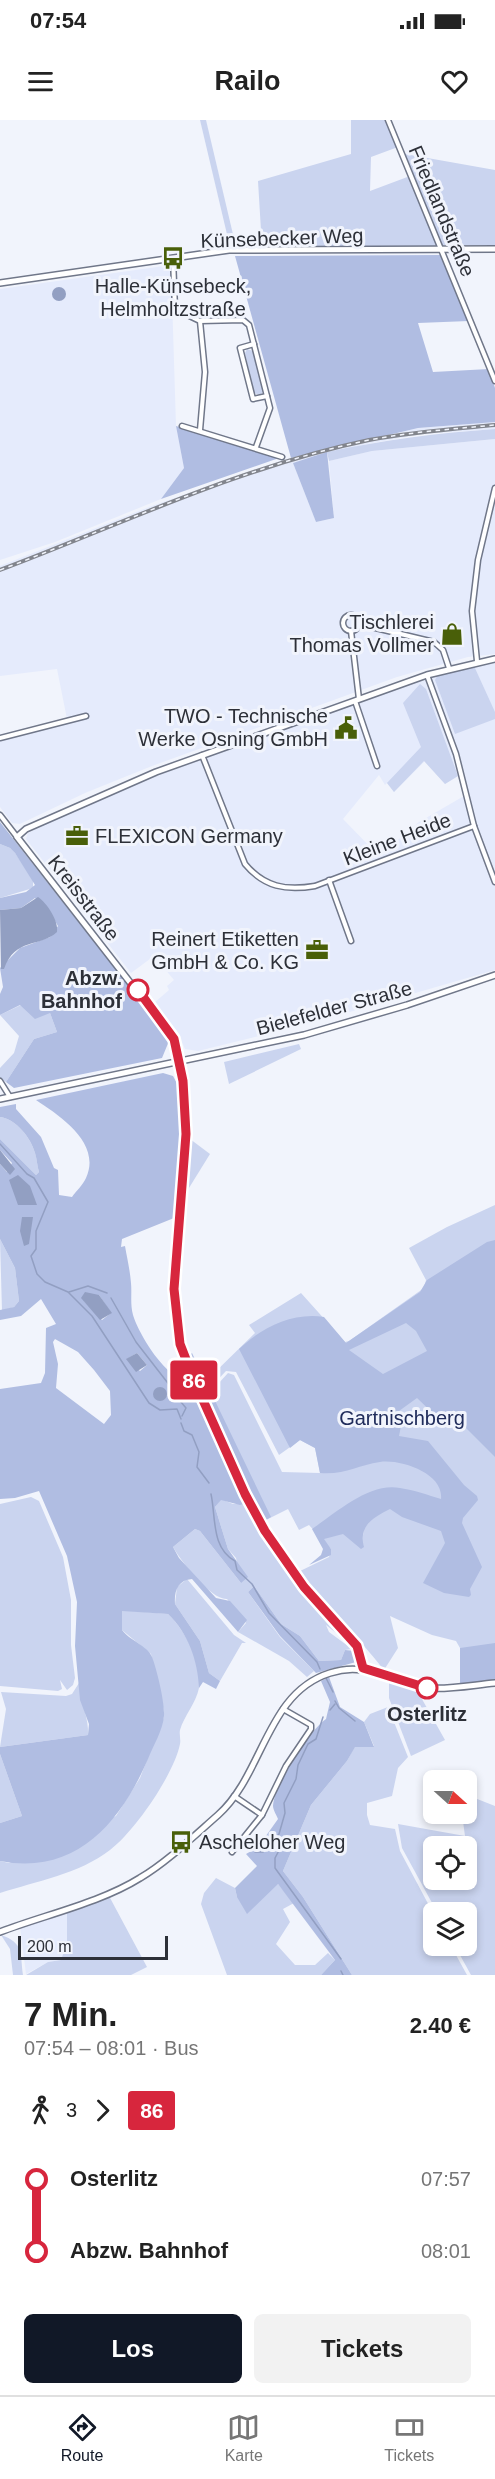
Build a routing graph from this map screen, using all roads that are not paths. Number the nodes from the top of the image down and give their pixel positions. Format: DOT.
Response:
graph roads {
  1 [pos="388,120"];
  2 [pos="495,249"];
  3 [pos="441,250"];
  4 [pos="173,258"];
  5 [pos="0,283"];
  6 [pos="200,321"];
  7 [pos="254,344"];
  8 [pos="495,381"];
  9 [pos="267,396"];
  10 [pos="182,426"];
  11 [pos="200,430"];
  12 [pos="256,447"];
  13 [pos="282,457"];
  14 [pos="495,488"];
  15 [pos="359,624"];
  16 [pos="351,631"];
  17 [pos="495,659"];
  18 [pos="477,662"];
  19 [pos="449,668"];
  20 [pos="427,675"];
  21 [pos="357,700"];
  22 [pos="86,716"];
  23 [pos="0,738"];
  24 [pos="202,755"];
  25 [pos="377,766"];
  26 [pos="0,815"];
  27 [pos="474,826"];
  28 [pos="17,837"];
  29 [pos="329,880"];
  30 [pos="495,882"];
  31 [pos="351,941"];
  32 [pos="495,975"];
  33 [pos="179,1062"];
  34 [pos="0,1081"];
  35 [pos="10,1097"];
  36 [pos="0,1099"];
  37 [pos="363,1668"];
  38 [pos="495,1683"];
  39 [pos="282,1709"];
  40 [pos="234,1796"];
  41 [pos="262,1815"];
  42 [pos="232,1851"];
  43 [pos="0,1932"];
  1 -- 3 [label="street, Friedlandstraße"];
  2 -- 3 [label="street, Künsebecker Weg"];
  3 -- 4 [label="street, Künsebecker Weg"];
  3 -- 8 [label="street, Friedlandstraße"];
  4 -- 5 [label="street, Künsebecker Weg"];
  4 -- 6 [label="street"];
  6 -- 7 [label="street"];
  6 -- 11 [label="street"];
  7 -- 9 [label="street"];
  7 -- 9 [label="street"];
  9 -- 12 [label="street"];
  10 -- 11 [label="street"];
  11 -- 12 [label="street"];
  12 -- 13 [label="street"];
  14 -- 18 [label="street"];
  15 -- 16 [label="street"];
  15 -- 16 [label="street"];
  15 -- 19 [label="street"];
  16 -- 21 [label="street"];
  17 -- 18 [label="street"];
  18 -- 19 [label="street"];
  19 -- 20 [label="street"];
  20 -- 21 [label="street"];
  20 -- 27 [label="street"];
  21 -- 24 [label="street"];
  21 -- 25 [label="street"];
  22 -- 23 [label="street"];
  24 -- 28 [label="street"];
  24 -- 29 [label="street, Kleine Heide"];
  26 -- 28 [label="street, Kreisstraße"];
  27 -- 29 [label="street, Kleine Heide"];
  27 -- 30 [label="street"];
  28 -- 33 [label="street, Kreisstraße"];
  29 -- 31 [label="street, Kleine Heide"];
  32 -- 33 [label="street, Bielefelder Straße"];
  33 -- 35 [label="street, Bielefelder Straße"];
  33 -- 37 [label="street, Kreisstraße"];
  34 -- 35 [label="street"];
  35 -- 36 [label="street, Bielefelder Straße"];
  37 -- 38 [label="street"];
  37 -- 39 [label="street"];
  39 -- 40 [label="street"];
  39 -- 41 [label="street"];
  40 -- 41 [label="street"];
  40 -- 43 [label="street"];
  41 -- 42 [label="street"];
}
